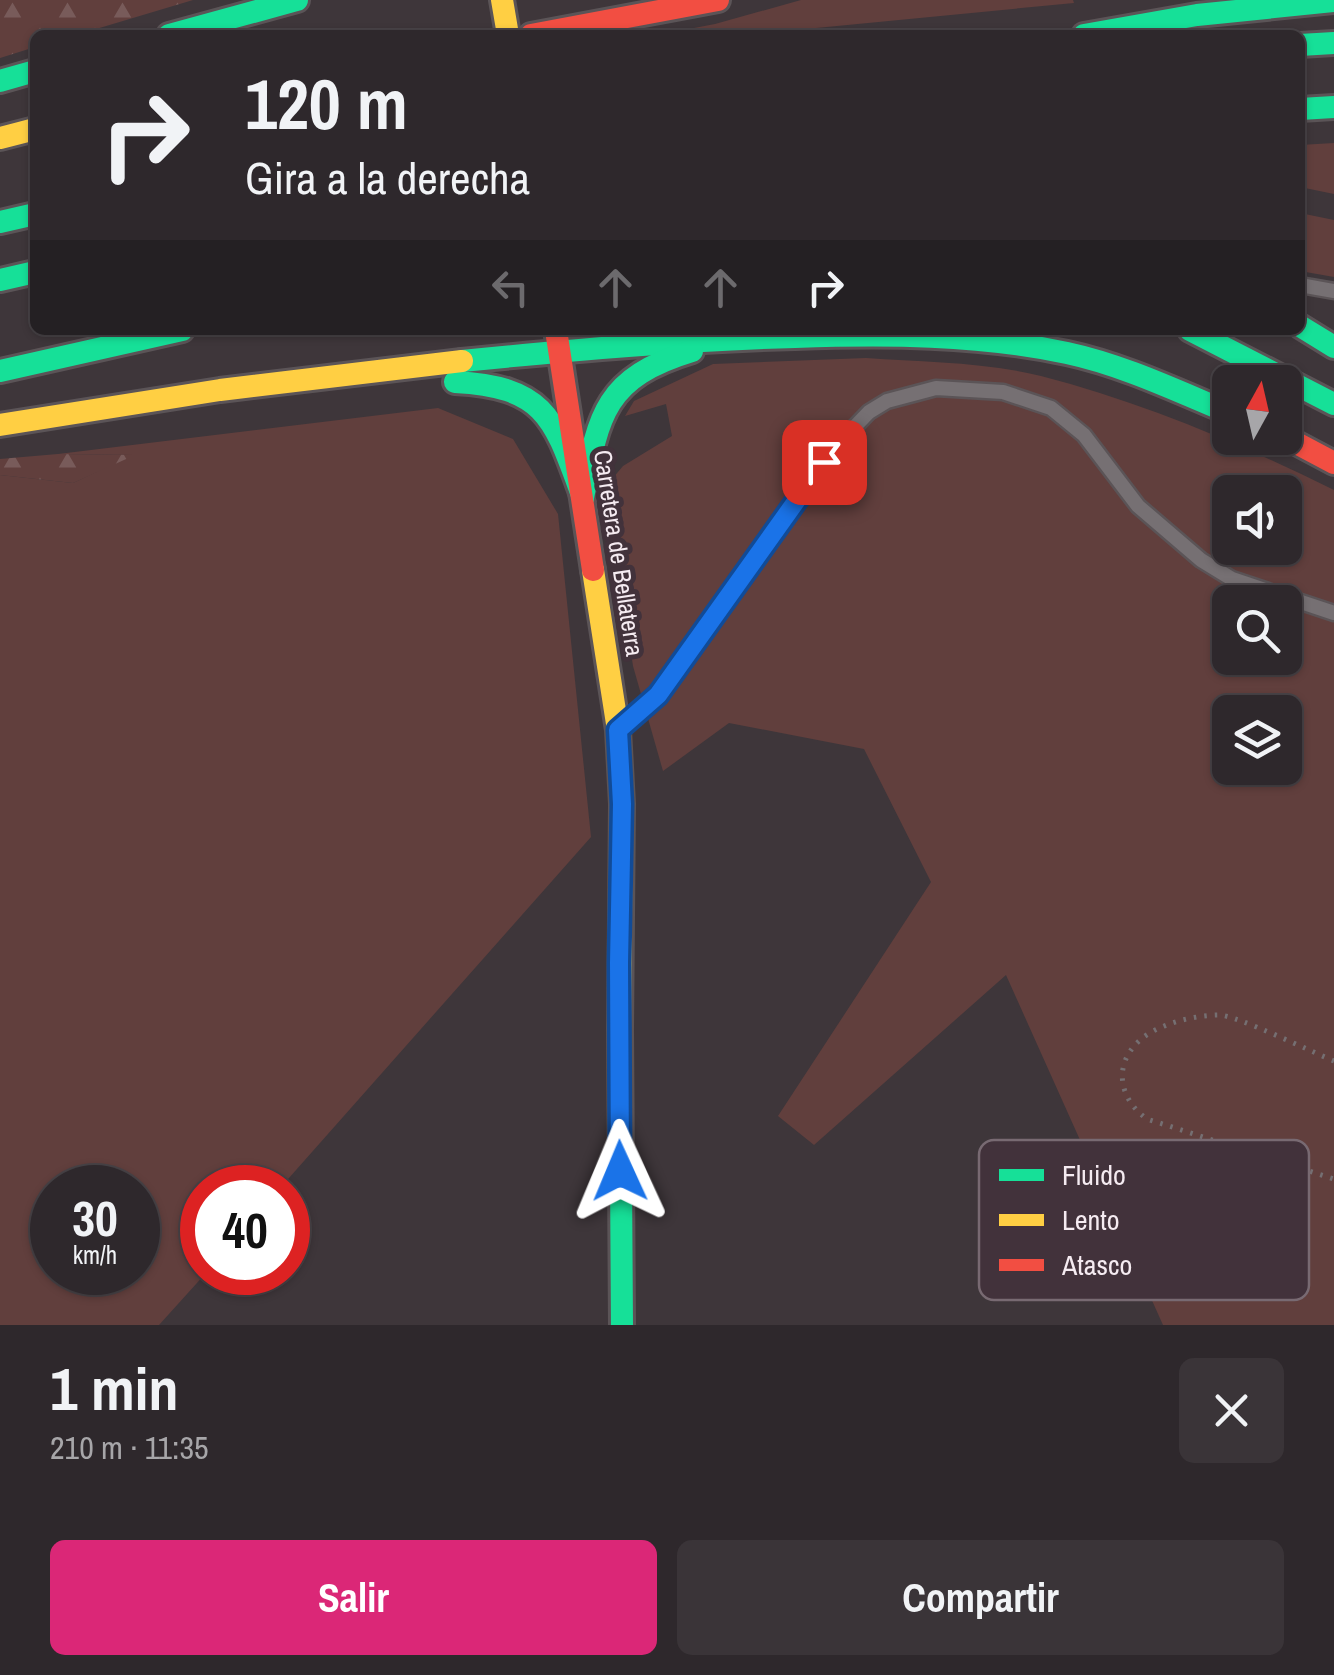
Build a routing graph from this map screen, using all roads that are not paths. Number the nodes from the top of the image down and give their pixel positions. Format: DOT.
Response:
graph roads {
  1 [pos="297,0"];
  2 [pos="502,0"];
  3 [pos="718,0"];
  4 [pos="1334,0"];
  5 [pos="187,30"];
  6 [pos="507,30"];
  7 [pos="558,30"];
  8 [pos="1113,30"];
  9 [pos="1334,44"];
  10 [pos="1305,45"];
  11 [pos="30,72"];
  12 [pos="0,80"];
  13 [pos="1334,107"];
  14 [pos="1305,108"];
  15 [pos="30,130"];
  16 [pos="0,138"];
  17 [pos="30,215"];
  18 [pos="0,222"];
  19 [pos="30,273"];
  20 [pos="0,280"];
  21 [pos="1305,286"];
  22 [pos="1334,291"];
  23 [pos="30,292"];
  24 [pos="0,295"];
  25 [pos="1305,329"];
  26 [pos="159,335"];
  27 [pos="601,335"];
  28 [pos="854,335"];
  29 [pos="893,335"];
  30 [pos="1200,335"];
  31 [pos="468,337"];
  32 [pos="752,339"];
  33 [pos="558,340"];
  34 [pos="642,343"];
  35 [pos="1334,347"];
  36 [pos="0,370"];
  37 [pos="285,381"];
  38 [pos="154,400"];
  39 [pos="1334,404"];
  40 [pos="1212,407"];
  41 [pos="0,425"];
  42 [pos="1302,446"];
  43 [pos="1334,463"];
  44 [pos="583,498"];
  45 [pos="1334,613"];
  46 [pos="618,730"];
  47 [pos="622,1325"];
  1 -- 5 [label="main road"];
  2 -- 6 [label="main road"];
  3 -- 7 [label="main road"];
  4 -- 8 [label="main road"];
  9 -- 10 [label="main road"];
  11 -- 12 [label="main road"];
  13 -- 14 [label="main road"];
  15 -- 16 [label="main road"];
  17 -- 18 [label="main road"];
  19 -- 20 [label="main road"];
  21 -- 22 [label="lane"];
  23 -- 24 [label="main road"];
  25 -- 35 [label="main road"];
  26 -- 36 [label="main road"];
  27 -- 34 [label="main road"];
  28 -- 32 [label="main road"];
  29 -- 40 [label="main road"];
  30 -- 39 [label="main road"];
  31 -- 38 [label="main road"];
  32 -- 34 [label="main road"];
  32 -- 44 [label="main road"];
  33 -- 34 [label="main road"];
  33 -- 37 [label="main road"];
  33 -- 44 [label="main road, Carretera de Bellaterra"];
  37 -- 38 [label="main road"];
  37 -- 44 [label="main road"];
  38 -- 41 [label="main road"];
  42 -- 43 [label="main road"];
  44 -- 46 [label="main road, Carretera de Bellaterra"];
  45 -- 46 [label="lane"];
  46 -- 47 [label="main road, Carretera de Bellaterra"];
}
